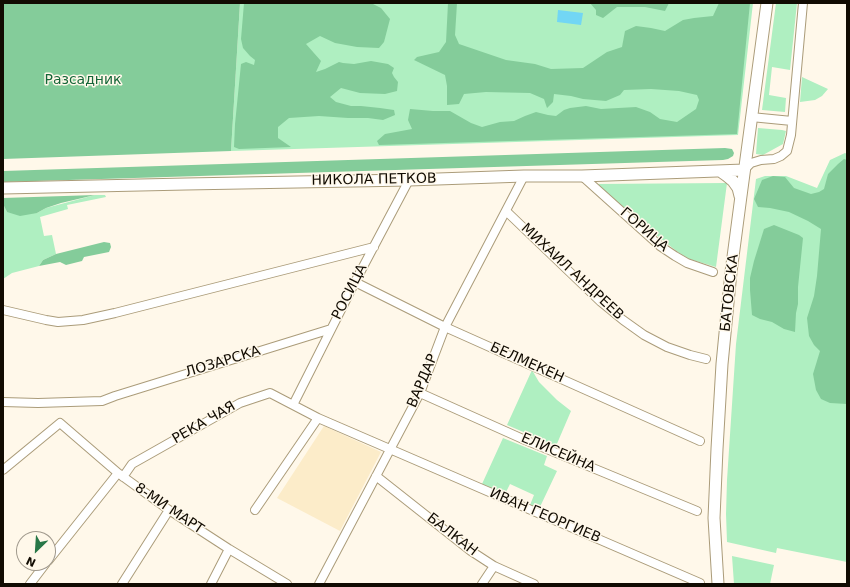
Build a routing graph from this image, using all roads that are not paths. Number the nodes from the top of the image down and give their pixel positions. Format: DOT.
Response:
graph roads {
  1 [pos="767,3"];
  2 [pos="803,3"];
  3 [pos="751,117"];
  4 [pos="792,120"];
  5 [pos="744,170"];
  6 [pos="720,171"];
  7 [pos="524,176"];
  8 [pos="582,176"];
  9 [pos="409,180"];
  10 [pos="3,188"];
  11 [pos="740,196"];
  12 [pos="506,211"];
  13 [pos="374,247"];
  14 [pos="713,272"];
  15 [pos="355,282"];
  16 [pos="3,310"];
  17 [pos="445,327"];
  18 [pos="331,329"];
  19 [pos="706,359"];
  20 [pos="420,393"];
  21 [pos="3,402"];
  22 [pos="293,405"];
  23 [pos="318,418"];
  24 [pos="700,441"];
  25 [pos="391,450"];
  26 [pos="3,470"];
  27 [pos="121,475"];
  28 [pos="376,476"];
  29 [pos="169,510"];
  30 [pos="255,510"];
  31 [pos="697,511"];
  32 [pos="229,549"];
  33 [pos="56,551"];
  34 [pos="494,566"];
  35 [pos="40,571"];
  36 [pos="700,583"];
  37 [pos="30,584"];
  38 [pos="122,584"];
  39 [pos="211,584"];
  40 [pos="287,584"];
  41 [pos="319,584"];
  42 [pos="482,584"];
  43 [pos="534,584"];
  44 [pos="718,584"];
  1 -- 3 [label="street, БАТОВСКА"];
  2 -- 4 [label="street"];
  3 -- 4 [label="street"];
  3 -- 5 [label="street, БАТОВСКА"];
  4 -- 5 [label="street"];
  5 -- 6 [label="street, НИКОЛА ПЕТКОВ"];
  5 -- 11 [label="street, БАТОВСКА"];
  6 -- 8 [label="street, НИКОЛА ПЕТКОВ"];
  6 -- 11 [label="street"];
  7 -- 8 [label="street, НИКОЛА ПЕТКОВ"];
  7 -- 9 [label="street, НИКОЛА ПЕТКОВ"];
  7 -- 12 [label="street, ВАРДАР"];
  8 -- 14 [label="street, ГОРИЦА"];
  9 -- 10 [label="street, НИКОЛА ПЕТКОВ"];
  9 -- 13 [label="street, РОСИЦА"];
  11 -- 44 [label="street, БАТОВСКА"];
  12 -- 17 [label="street, ВАРДАР"];
  12 -- 19 [label="street, МИХАИЛ АНДРЕЕВ"];
  13 -- 15 [label="street, РОСИЦА"];
  13 -- 16 [label="street"];
  15 -- 17 [label="street, БЕЛМЕКЕН"];
  15 -- 18 [label="street, РОСИЦА"];
  17 -- 20 [label="street, ВАРДАР"];
  17 -- 24 [label="street, БЕЛМЕКЕН"];
  18 -- 21 [label="street, ЛОЗАРСКА"];
  18 -- 22 [label="street, РОСИЦА"];
  20 -- 25 [label="street, ВАРДАР"];
  20 -- 31 [label="street, ЕЛИСЕЙНА"];
  22 -- 23 [label="street"];
  22 -- 27 [label="street, РЕКА ЧАЯ"];
  23 -- 25 [label="street"];
  23 -- 30 [label="street"];
  25 -- 28 [label="street, ВАРДАР"];
  25 -- 36 [label="street, ИВАН ГЕОРГИЕВ"];
  26 -- 27 [label="street, 8-МИ МАРТ"];
  27 -- 29 [label="street, 8-МИ МАРТ"];
  27 -- 33 [label="street, РЕКА ЧАЯ"];
  28 -- 34 [label="street, БАЛКАН"];
  28 -- 41 [label="street, ВАРДАР"];
  29 -- 32 [label="street, 8-МИ МАРТ"];
  29 -- 38 [label="street"];
  32 -- 39 [label="street"];
  32 -- 40 [label="street, 8-МИ МАРТ"];
  34 -- 42 [label="street"];
  34 -- 43 [label="street, БАЛКАН"];
  35 -- 37 [label="street, РЕКА ЧАЯ"];
}
